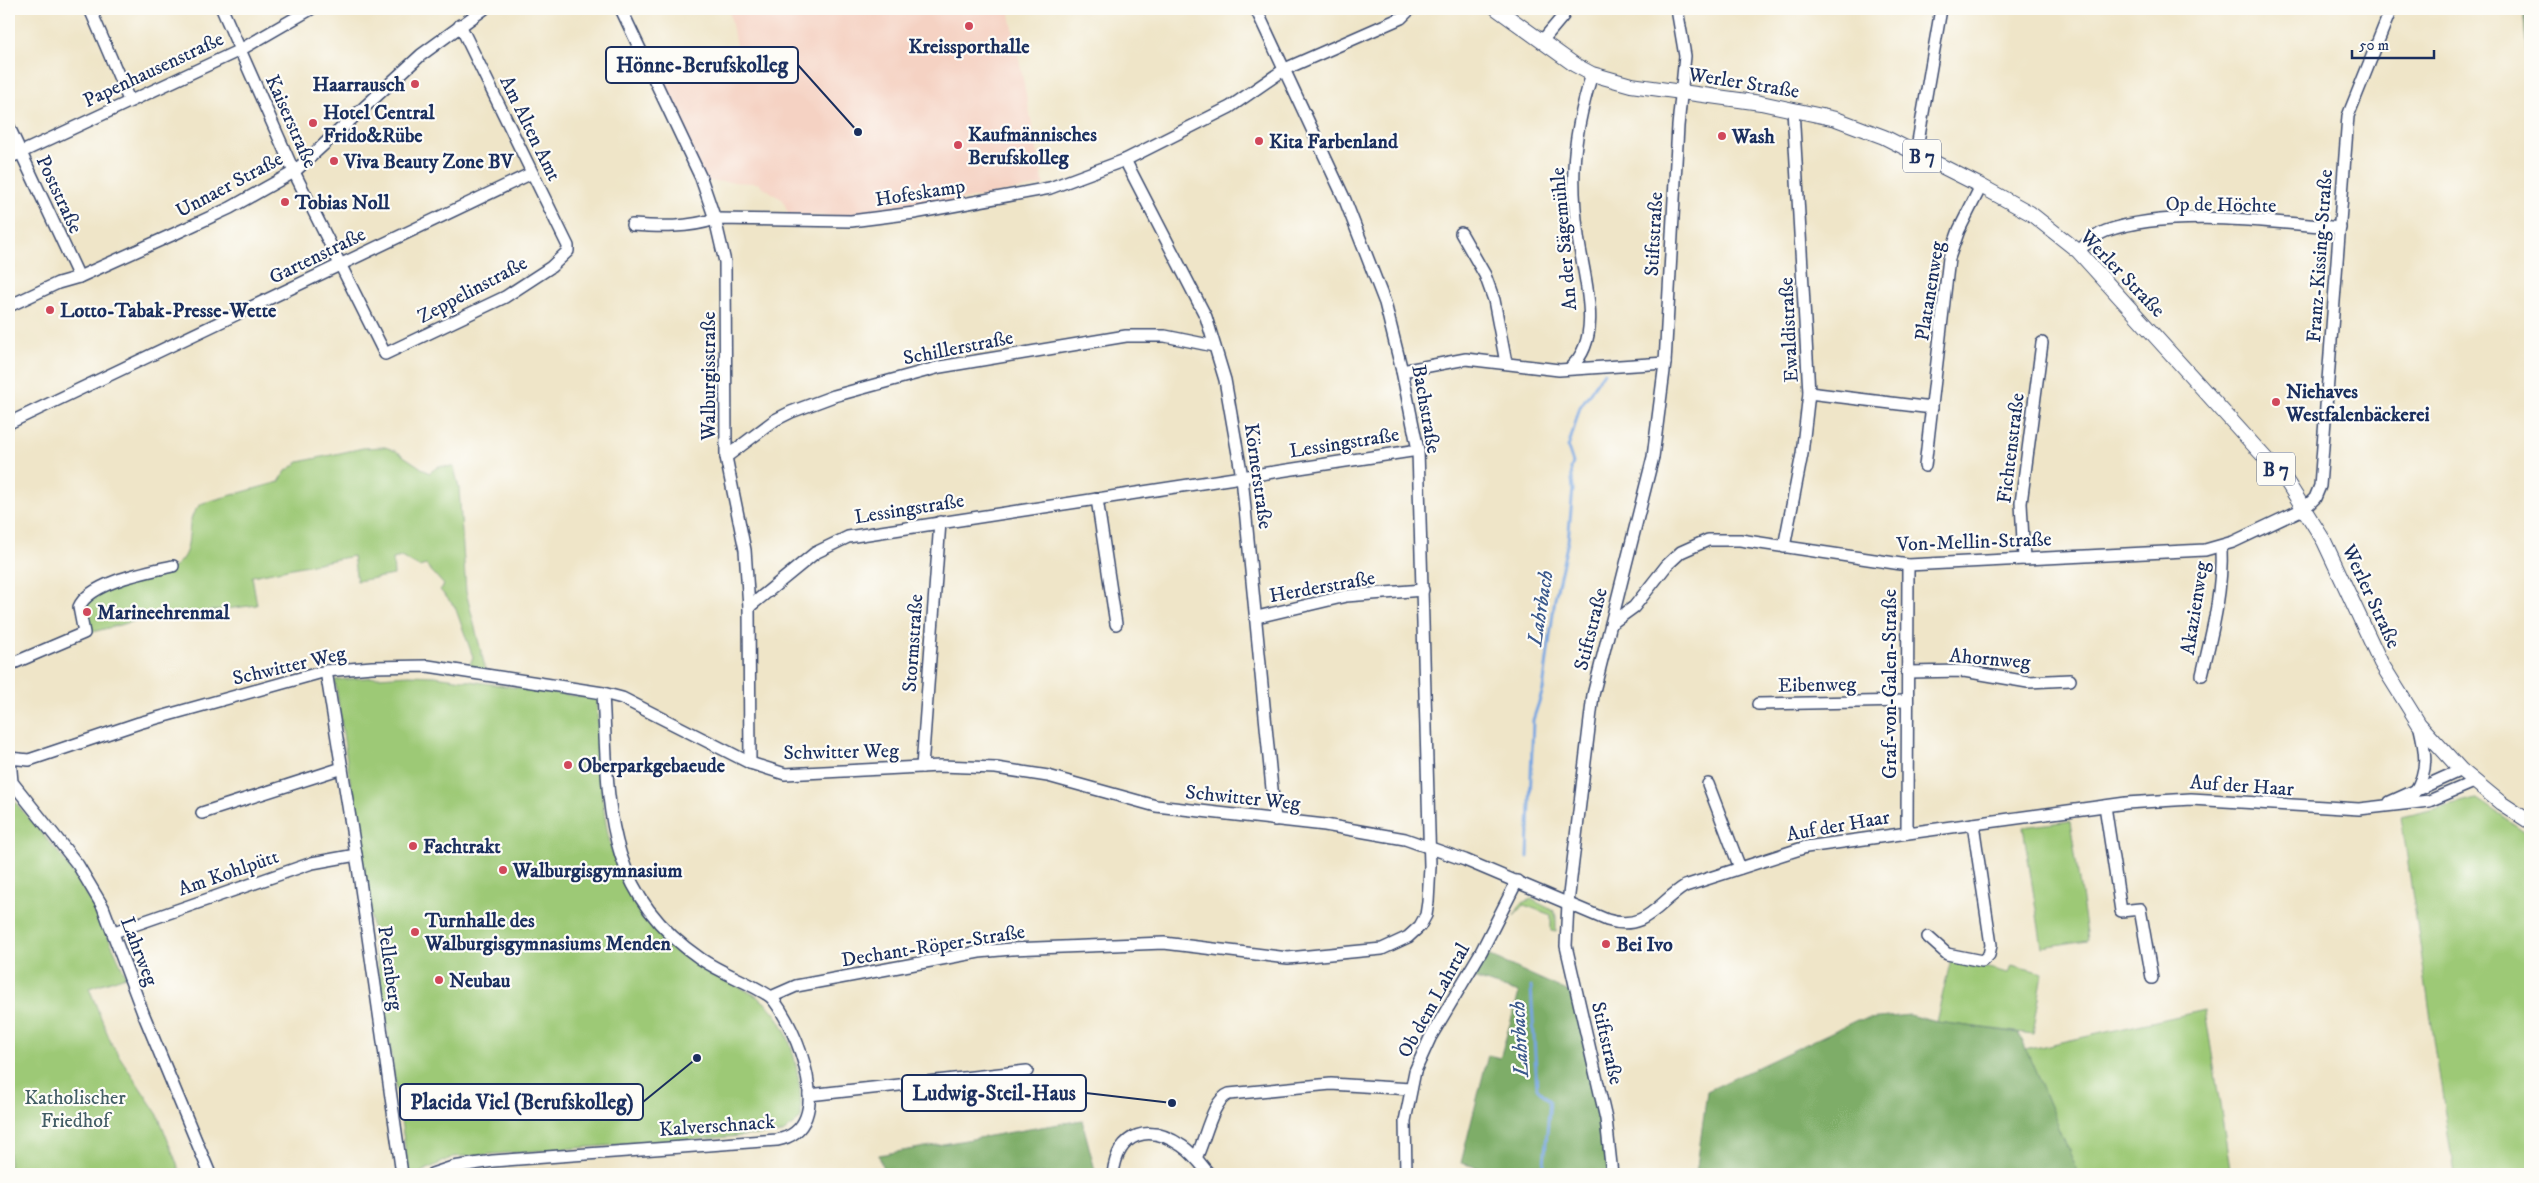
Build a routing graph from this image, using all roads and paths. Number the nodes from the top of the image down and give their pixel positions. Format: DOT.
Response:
graph roads {
  1 [pos="90,9"];
  2 [pos="222,9"];
  3 [pos="311,9"];
  4 [pos="484,9"];
  5 [pos="621,9"];
  6 [pos="1256,9"];
  7 [pos="1410,9"];
  8 [pos="1497,9"];
  9 [pos="1565,9"];
  10 [pos="1678,9"];
  11 [pos="1940,9"];
  12 [pos="2391,9"];
  13 [pos="460,26"];
  14 [pos="1542,41"];
  15 [pos="240,50"];
  16 [pos="1285,69"];
  17 [pos="1592,74"];
  18 [pos="1681,92"];
  19 [pos="129,100"];
  20 [pos="1793,109"];
  21 [pos="9,127"];
  22 [pos="20,152"];
  23 [pos="1916,153"];
  24 [pos="9,158"];
  25 [pos="1125,160"];
  26 [pos="294,172"];
  27 [pos="532,173"];
  28 [pos="1981,186"];
  29 [pos="715,219"];
  30 [pos="632,226"];
  31 [pos="2340,228"];
  32 [pos="1461,233"];
  33 [pos="568,246"];
  34 [pos="2078,252"];
  35 [pos="339,266"];
  36 [pos="79,277"];
  37 [pos="9,306"];
  38 [pos="2042,343"];
  39 [pos="1214,346"];
  40 [pos="385,354"];
  41 [pos="1506,363"];
  42 [pos="1665,363"];
  43 [pos="1571,367"];
  44 [pos="1402,371"];
  45 [pos="1809,393"];
  46 [pos="1932,408"];
  47 [pos="9,423"];
  48 [pos="1418,450"];
  49 [pos="726,458"];
  50 [pos="1925,466"];
  51 [pos="1242,477"];
  52 [pos="1097,498"];
  53 [pos="2305,508"];
  54 [pos="940,522"];
  55 [pos="1784,547"];
  56 [pos="2221,547"];
  57 [pos="2024,558"];
  58 [pos="1908,565"];
  59 [pos="173,566"];
  60 [pos="1423,590"];
  61 [pos="749,607"];
  62 [pos="1257,617"];
  63 [pos="1612,623"];
  64 [pos="1116,624"];
  65 [pos="9,665"];
  66 [pos="326,671"];
  67 [pos="1908,672"];
  68 [pos="2202,676"];
  69 [pos="2070,680"];
  70 [pos="603,693"];
  71 [pos="1906,701"];
  72 [pos="1758,704"];
  73 [pos="2419,724"];
  74 [pos="10,758"];
  75 [pos="750,763"];
  76 [pos="922,767"];
  77 [pos="342,768"];
  78 [pos="2461,770"];
  79 [pos="2474,782"];
  80 [pos="1708,784"];
  81 [pos="2414,793"];
  82 [pos="2105,806"];
  83 [pos="2377,807"];
  84 [pos="202,813"];
  85 [pos="1275,820"];
  86 [pos="2529,821"];
  87 [pos="1973,824"];
  88 [pos="1907,833"];
  89 [pos="1429,846"];
  90 [pos="356,856"];
  91 [pos="1740,868"];
  92 [pos="1517,881"];
  93 [pos="1568,903"];
  94 [pos="114,932"];
  95 [pos="1928,937"];
  96 [pos="2152,978"];
  97 [pos="771,997"];
  98 [pos="1027,1071"];
  99 [pos="1411,1089"];
  100 [pos="809,1095"];
  101 [pos="1196,1158"];
  102 [pos="210,1174"];
  103 [pos="402,1174"];
  104 [pos="432,1174"];
  105 [pos="1113,1174"];
  106 [pos="1209,1174"];
  107 [pos="1406,1174"];
  108 [pos="1612,1174"];
  1 -- 19 [label="street"];
  2 -- 15 [label="street, Kaiserstraße"];
  3 -- 15 [label="street, Papenhausenstraße"];
  4 -- 13 [label="street, Unnaer Straße"];
  5 -- 29 [label="street, Walburgisstraße"];
  6 -- 16 [label="street, Bachstraße"];
  7 -- 16 [label="street, Hofeskamp"];
  8 -- 14 [label="main road, Werler Straße / B 7"];
  9 -- 14 [label="street"];
  10 -- 18 [label="street, Stiftstraße"];
  11 -- 23 [label="street"];
  12 -- 31 [label="street, Franz-Kissing-Straße"];
  13 -- 26 [label="street, Unnaer Straße"];
  13 -- 27 [label="street, Am Alten Amt"];
  14 -- 17 [label="main road, Werler Straße / B 7"];
  15 -- 19 [label="street, Papenhausenstraße"];
  15 -- 26 [label="street, Kaiserstraße"];
  16 -- 25 [label="street, Hofeskamp"];
  16 -- 44 [label="street, Bachstraße"];
  17 -- 18 [label="main road, Werler Straße / B 7"];
  17 -- 43 [label="street, An der Sägemühle"];
  18 -- 20 [label="main road, Werler Straße / B 7"];
  18 -- 42 [label="street, Stiftstraße"];
  19 -- 22 [label="street, Papenhausenstraße"];
  20 -- 23 [label="main road, Werler Straße / B 7"];
  20 -- 45 [label="street, Ewaldistraße"];
  21 -- 22 [label="street, Poststraße"];
  22 -- 24 [label="street, Papenhausenstraße"];
  22 -- 36 [label="street, Poststraße"];
  23 -- 28 [label="main road, Werler Straße / B 7"];
  25 -- 29 [label="street, Hofeskamp"];
  25 -- 39 [label="street, Körnerstraße"];
  26 -- 35 [label="street, Kaiserstraße"];
  26 -- 36 [label="street, Unnaer Straße"];
  27 -- 33 [label="street, Am Alten Amt"];
  27 -- 35 [label="street, Gartenstraße"];
  28 -- 34 [label="main road, Werler Straße / B 7"];
  28 -- 46 [label="street, Platanenweg"];
  29 -- 30 [label="street, Hofeskamp"];
  29 -- 49 [label="street, Walburgisstraße"];
  31 -- 34 [label="street, Op de Höchte"];
  31 -- 53 [label="street, Franz-Kissing-Straße"];
  32 -- 41 [label="street"];
  33 -- 40 [label="street, Zeppelinstraße"];
  34 -- 53 [label="main road, Werler Straße / B 7"];
  35 -- 40 [label="street, Kaiserstraße"];
  35 -- 47 [label="street, Gartenstraße"];
  36 -- 37 [label="street, Unnaer Straße"];
  38 -- 57 [label="street, Fichtenstraße"];
  39 -- 49 [label="street, Schillerstraße"];
  39 -- 51 [label="street, Körnerstraße"];
  41 -- 43 [label="street"];
  41 -- 44 [label="street"];
  42 -- 43 [label="street"];
  42 -- 63 [label="street, Stiftstraße"];
  44 -- 48 [label="street, Bachstraße"];
  45 -- 46 [label="street"];
  45 -- 55 [label="street, Ewaldistraße"];
  46 -- 50 [label="street, Platanenweg"];
  48 -- 51 [label="street, Lessingstraße"];
  48 -- 60 [label="street, Bachstraße"];
  49 -- 61 [label="street, Walburgisstraße"];
  51 -- 52 [label="street, Lessingstraße"];
  51 -- 62 [label="street, Körnerstraße"];
  52 -- 54 [label="street, Lessingstraße"];
  52 -- 64 [label="street"];
  53 -- 56 [label="street, Von-Mellin-Straße"];
  53 -- 73 [label="main road, Werler Straße / B 7"];
  54 -- 61 [label="street, Lessingstraße"];
  54 -- 76 [label="street, Stormstraße"];
  55 -- 58 [label="street, Von-Mellin-Straße"];
  55 -- 63 [label="street, Von-Mellin-Straße"];
  56 -- 57 [label="street, Von-Mellin-Straße"];
  56 -- 68 [label="street, Akazienweg"];
  57 -- 58 [label="street, Von-Mellin-Straße"];
  58 -- 67 [label="street, Graf-von-Galen-Straße"];
  59 -- 65 [label="street"];
  60 -- 62 [label="street, Herderstraße"];
  60 -- 89 [label="street, Bachstraße"];
  61 -- 75 [label="street, Walburgisstraße"];
  62 -- 85 [label="street, Körnerstraße"];
  63 -- 93 [label="street, Stiftstraße"];
  66 -- 70 [label="street, Schwitter Weg"];
  66 -- 74 [label="street, Schwitter Weg"];
  66 -- 77 [label="street, Pellenberg"];
  67 -- 69 [label="street, Ahornweg"];
  67 -- 71 [label="street, Graf-von-Galen-Straße"];
  70 -- 75 [label="street, Schwitter Weg"];
  70 -- 97 [label="street"];
  71 -- 72 [label="street, Eibenweg"];
  71 -- 88 [label="street, Graf-von-Galen-Straße"];
  73 -- 78 [label="main road, Werler Straße / B 7"];
  73 -- 81 [label="street"];
  74 -- 94 [label="street, Lahrweg"];
  75 -- 76 [label="street, Schwitter Weg"];
  76 -- 85 [label="street, Schwitter Weg"];
  77 -- 84 [label="street"];
  77 -- 90 [label="street, Pellenberg"];
  78 -- 79 [label="main road, Werler Straße / B 7"];
  78 -- 81 [label="street, Auf der Haar"];
  79 -- 83 [label="street, Auf der Haar"];
  79 -- 86 [label="main road, Werler Straße / B 7"];
  80 -- 91 [label="street"];
  81 -- 83 [label="street, Auf der Haar"];
  82 -- 83 [label="street, Auf der Haar"];
  82 -- 87 [label="street, Auf der Haar"];
  82 -- 96 [label="street"];
  85 -- 89 [label="street, Schwitter Weg"];
  87 -- 88 [label="street, Auf der Haar"];
  87 -- 95 [label="street"];
  88 -- 91 [label="street, Auf der Haar"];
  89 -- 92 [label="street, Schwitter Weg"];
  89 -- 97 [label="street, Dechant-Röper-Straße"];
  90 -- 94 [label="street, Am Kohlpütt"];
  90 -- 103 [label="street, Pellenberg"];
  91 -- 93 [label="street, Auf der Haar"];
  92 -- 93 [label="street, Schwitter Weg"];
  92 -- 99 [label="street, Ob dem Lahrtal"];
  93 -- 108 [label="street, Stiftstraße"];
  94 -- 102 [label="street, Lahrweg"];
  97 -- 100 [label="street, Kalverschnack"];
  98 -- 100 [label="street"];
  99 -- 101 [label="street"];
  99 -- 107 [label="street, Ob dem Lahrtal"];
  100 -- 104 [label="street, Kalverschnack"];
  101 -- 105 [label="street"];
  101 -- 106 [label="street"];
}
